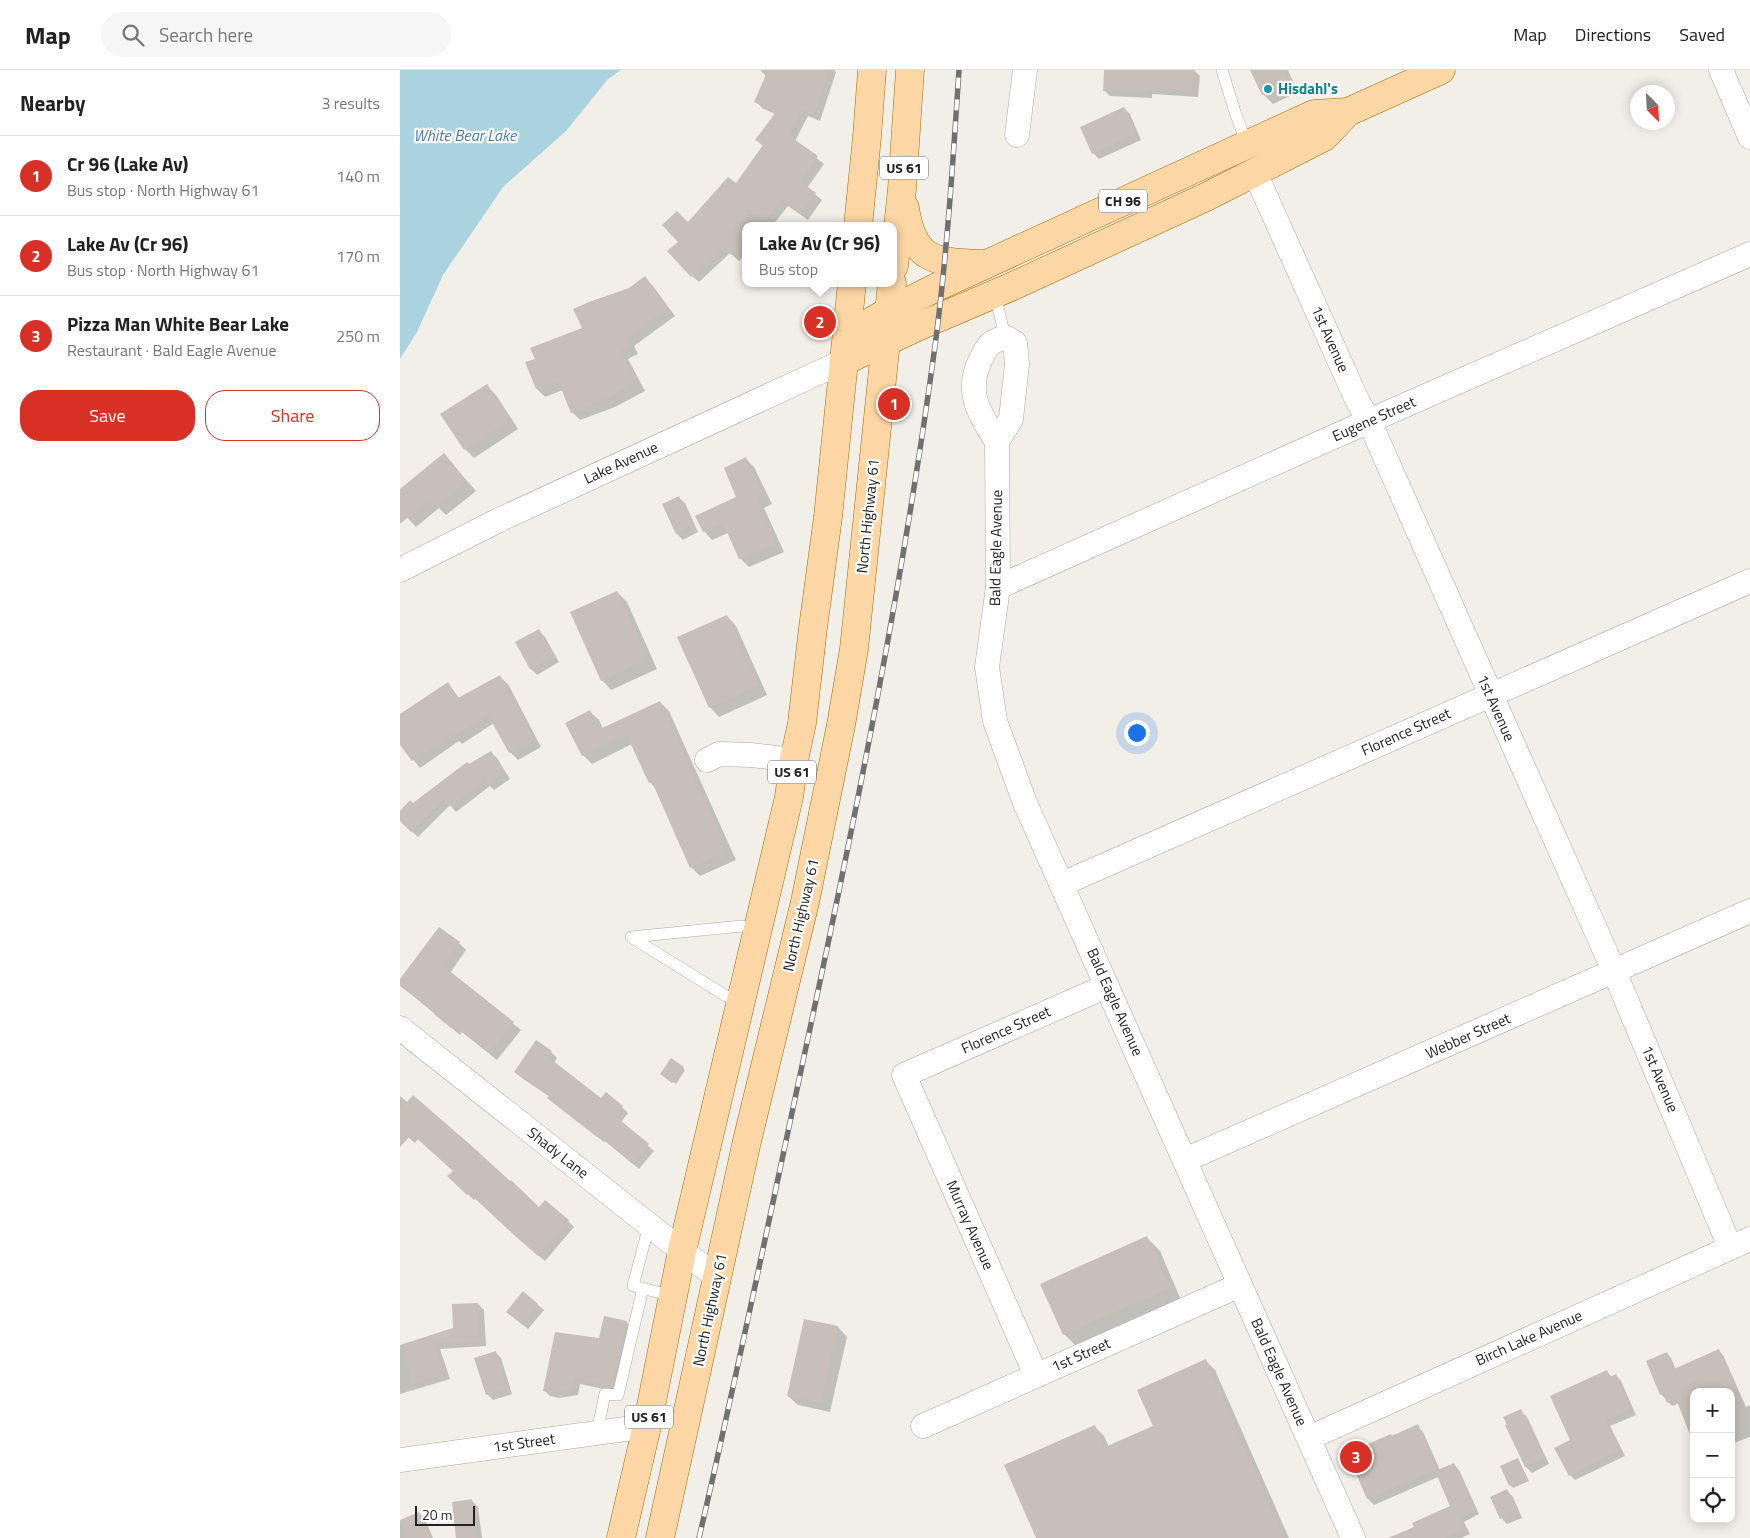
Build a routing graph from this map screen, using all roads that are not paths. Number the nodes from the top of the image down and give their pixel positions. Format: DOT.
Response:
graph roads {
  1 [pos="872,70"];
  2 [pos="910,70"];
  3 [pos="1025,70"];
  4 [pos="1222,70"];
  5 [pos="1442,70"];
  6 [pos="1720,70"];
  7 [pos="1348,112"];
  8 [pos="1017,135"];
  9 [pos="1750,137"];
  10 [pos="1247,144"];
  11 [pos="1255,172"];
  12 [pos="902,189"];
  13 [pos="858,222"];
  14 [pos="897,237"];
  15 [pos="1750,254"];
  16 [pos="992,261"];
  17 [pos="852,287"];
  18 [pos="892,287"];
  19 [pos="994,294"];
  20 [pos="889,311"];
  21 [pos="1005,337"];
  22 [pos="887,341"];
  23 [pos="845,349"];
  24 [pos="1368,421"];
  25 [pos="997,442"];
  26 [pos="400,570"];
  27 [pos="1750,581"];
  28 [pos="998,587"];
  29 [pos="1490,695"];
  30 [pos="707,760"];
  31 [pos="794,760"];
  32 [pos="1062,884"];
  33 [pos="1750,911"];
  34 [pos="758,929"];
  35 [pos="1614,971"];
  36 [pos="1107,986"];
  37 [pos="741,999"];
  38 [pos="400,1028"];
  39 [pos="904,1075"];
  40 [pos="1185,1160"];
  41 [pos="649,1225"];
  42 [pos="1740,1243"];
  43 [pos="682,1251"];
  44 [pos="717,1277"];
  45 [pos="1240,1285"];
  46 [pos="643,1288"];
  47 [pos="673,1296"];
  48 [pos="1036,1375"];
  49 [pos="647,1426"];
  50 [pos="923,1426"];
  51 [pos="597,1433"];
  52 [pos="1309,1438"];
  53 [pos="400,1460"];
  54 [pos="621,1538"];
  55 [pos="660,1538"];
  56 [pos="1353,1538"];
  1 -- 13 [label="main road, US 61"];
  2 -- 12 [label="main road, US 61"];
  3 -- 8 [label="street"];
  4 -- 10 [label="lane"];
  5 -- 7 [label="main road, CH 96"];
  6 -- 9 [label="street"];
  7 -- 10 [label="main road, CH 96"];
  7 -- 11 [label="main road, CH 96"];
  10 -- 16 [label="main road, CH 96"];
  11 -- 19 [label="main road, CH 96"];
  11 -- 24 [label="street, 1st Avenue"];
  12 -- 14 [label="main road, US 61"];
  12 -- 16 [label="main road"];
  15 -- 24 [label="street, Eugene Street"];
  16 -- 20 [label="main road"];
  17 -- 23 [label="main road, US 61"];
  18 -- 20 [label="main road, North Highway 61 / US 61"];
  19 -- 21 [label="lane"];
  19 -- 22 [label="main road, CH 96"];
  20 -- 22 [label="main road, North Highway 61 / US 61"];
  20 -- 23 [label="main road"];
  21 -- 25 [label="street"];
  21 -- 25 [label="street"];
  22 -- 23 [label="main road, CH 96"];
  22 -- 44 [label="main road, North Highway 61 / US 61"];
  23 -- 26 [label="street, Lake Avenue"];
  23 -- 31 [label="main road, US 61"];
  24 -- 28 [label="street, Eugene Street"];
  24 -- 29 [label="street, 1st Avenue"];
  25 -- 28 [label="street, Bald Eagle Avenue"];
  27 -- 29 [label="street, Florence Street"];
  28 -- 32 [label="street, Bald Eagle Avenue"];
  29 -- 32 [label="street, Florence Street"];
  29 -- 35 [label="street, 1st Avenue"];
  30 -- 31 [label="street"];
  31 -- 34 [label="main road, US 61"];
  32 -- 36 [label="street, Bald Eagle Avenue"];
  33 -- 35 [label="street, Webber Street"];
  34 -- 37 [label="main road, US 61"];
  34 -- 37 [label="lane"];
  35 -- 40 [label="street, Webber Street"];
  35 -- 42 [label="street, 1st Avenue"];
  36 -- 39 [label="street, Florence Street"];
  36 -- 40 [label="street, Bald Eagle Avenue"];
  37 -- 43 [label="main road, US 61"];
  38 -- 41 [label="street, Shady Lane"];
  39 -- 48 [label="street, Murray Avenue"];
  40 -- 45 [label="street, Bald Eagle Avenue"];
  41 -- 43 [label="street, Shady Lane"];
  41 -- 46 [label="lane"];
  42 -- 52 [label="street, Birch Lake Avenue"];
  43 -- 44 [label="street, Shady Lane"];
  43 -- 47 [label="main road, US 61"];
  44 -- 55 [label="main road, North Highway 61 / US 61"];
  45 -- 48 [label="street, 1st Street"];
  45 -- 52 [label="street, Bald Eagle Avenue"];
  46 -- 47 [label="lane"];
  46 -- 51 [label="lane"];
  47 -- 49 [label="main road, US 61"];
  48 -- 50 [label="street, 1st Street"];
  49 -- 51 [label="street, 1st Street"];
  49 -- 54 [label="main road, US 61"];
  51 -- 53 [label="street, 1st Street"];
  52 -- 56 [label="street, Bald Eagle Avenue"];
}
